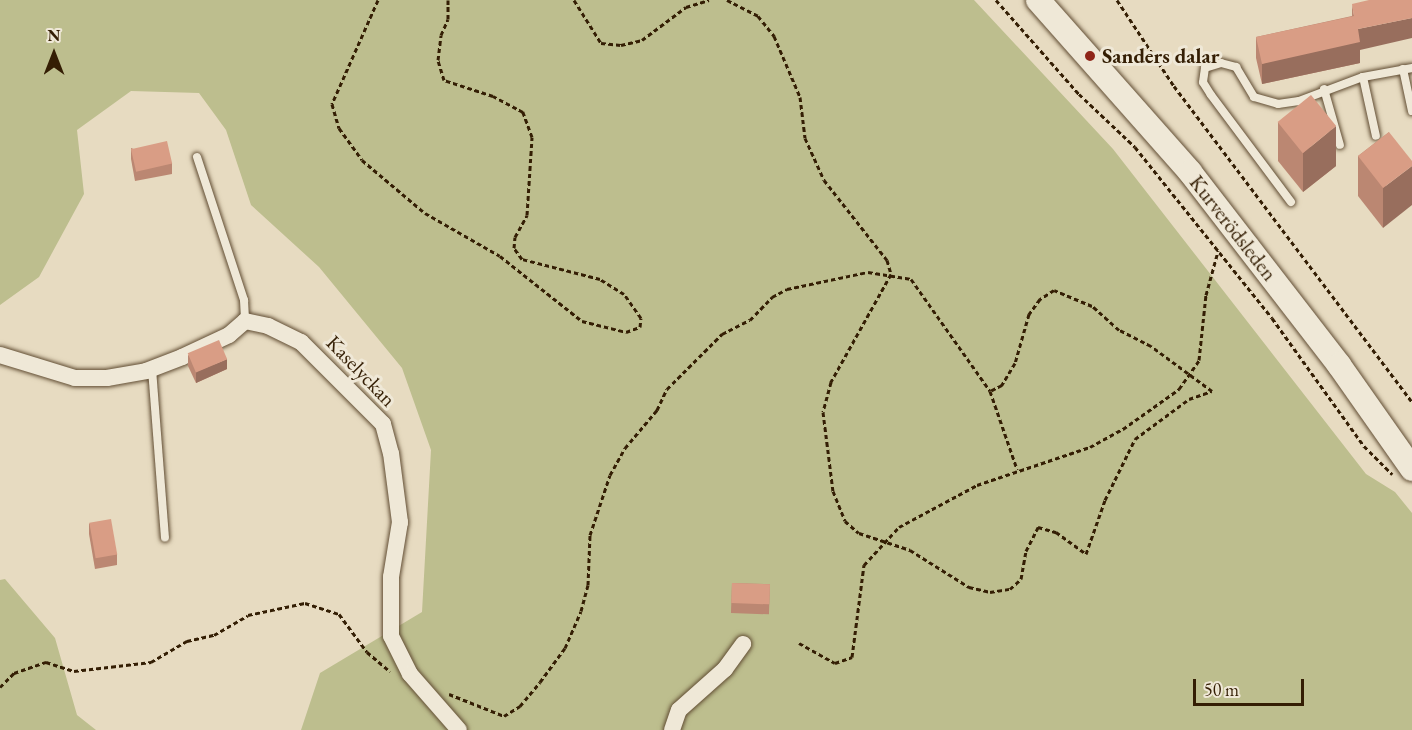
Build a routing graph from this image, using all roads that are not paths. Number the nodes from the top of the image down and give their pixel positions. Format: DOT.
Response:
graph roads {
  1 [pos="1038,0"];
  2 [pos="1407,69"];
  3 [pos="1363,77"];
  4 [pos="1324,89"];
  5 [pos="1412,111"];
  6 [pos="1376,136"];
  7 [pos="1340,145"];
  8 [pos="197,158"];
  9 [pos="1291,202"];
  10 [pos="245,321"];
  11 [pos="0,355"];
  12 [pos="152,369"];
  13 [pos="1403,472"];
  14 [pos="165,538"];
  15 [pos="743,644"];
  16 [pos="459,730"];
  17 [pos="672,730"];
  1 -- 13 [label="main road, Kurverödsleden"];
  2 -- 3 [label="lane"];
  2 -- 5 [label="lane"];
  3 -- 4 [label="lane"];
  3 -- 6 [label="lane"];
  4 -- 7 [label="lane"];
  4 -- 9 [label="lane"];
  8 -- 10 [label="lane"];
  10 -- 12 [label="street"];
  10 -- 16 [label="street, Kaselyckan"];
  11 -- 12 [label="street"];
  12 -- 14 [label="lane"];
  15 -- 17 [label="street"];
}
